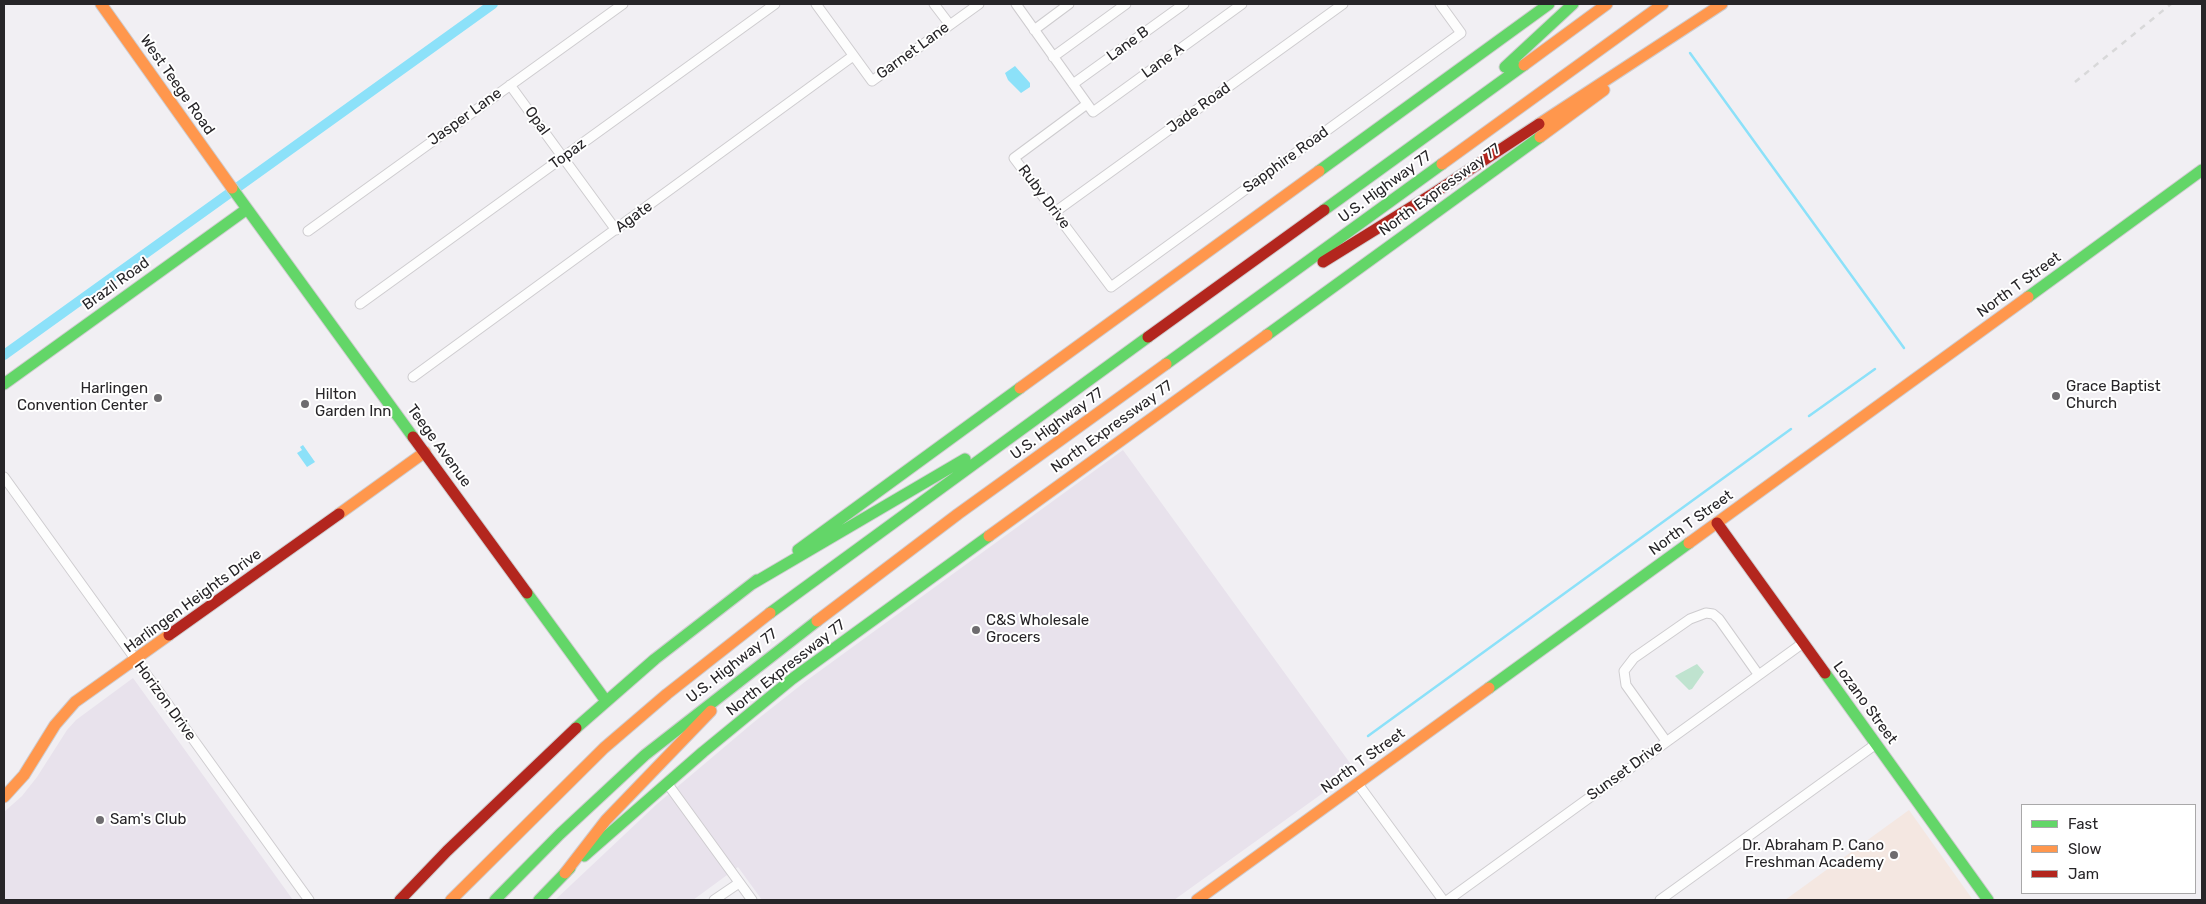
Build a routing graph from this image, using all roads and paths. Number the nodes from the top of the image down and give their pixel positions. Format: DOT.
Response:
graph roads {
  1 [pos="101,4"];
  2 [pos="623,4"];
  3 [pos="775,4"];
  4 [pos="816,4"];
  5 [pos="934,4"];
  6 [pos="979,4"];
  7 [pos="1016,4"];
  8 [pos="1069,4"];
  9 [pos="1126,4"];
  10 [pos="1184,4"];
  11 [pos="1242,4"];
  12 [pos="1343,4"];
  13 [pos="1440,4"];
  14 [pos="1549,4"];
  15 [pos="1573,4"];
  16 [pos="1607,4"];
  17 [pos="1663,4"];
  18 [pos="1722,4"];
  19 [pos="950,25"];
  20 [pos="1034,30"];
  21 [pos="853,56"];
  22 [pos="1053,56"];
  23 [pos="1073,84"];
  24 [pos="510,85"];
  25 [pos="1087,104"];
  26 [pos="563,158"];
  27 [pos="2202,170"];
  28 [pos="1374,173"];
  29 [pos="245,206"];
  30 [pos="1055,212"];
  31 [pos="616,230"];
  32 [pos="308,231"];
  33 [pos="1110,287"];
  34 [pos="360,304"];
  35 [pos="1213,330"];
  36 [pos="1109,365"];
  37 [pos="413,377"];
  38 [pos="4,384"];
  39 [pos="424,452"];
  40 [pos="4,477"];
  41 [pos="1717,523"];
  42 [pos="752,584"];
  43 [pos="1803,643"];
  44 [pos="136,660"];
  45 [pos="751,670"];
  46 [pos="1758,674"];
  47 [pos="606,701"];
  48 [pos="1666,742"];
  49 [pos="1876,744"];
  50 [pos="667,783"];
  51 [pos="1358,784"];
  52 [pos="4,797"];
  53 [pos="565,873"];
  54 [pos="739,883"];
  55 [pos="309,900"];
  56 [pos="400,900"];
  57 [pos="451,900"];
  58 [pos="495,900"];
  59 [pos="539,900"];
  60 [pos="714,900"];
  61 [pos="752,900"];
  62 [pos="1197,900"];
  63 [pos="1443,900"];
  64 [pos="1448,900"];
  65 [pos="1660,900"];
  66 [pos="1988,900"];
  1 -- 29 [label="main road, West Teege Road"];
  2 -- 24 [label="street, Jasper Lane"];
  3 -- 26 [label="street, Topaz"];
  4 -- 21 [label="street"];
  5 -- 19 [label="street"];
  6 -- 19 [label="street, Garnet Lane"];
  7 -- 20 [label="street"];
  8 -- 20 [label="street"];
  9 -- 22 [label="street"];
  10 -- 23 [label="street, Lane B"];
  11 -- 25 [label="street, Lane A"];
  12 -- 30 [label="street, Jade Road"];
  13 -- 33 [label="street, Sapphire Road"];
  14 -- 42 [label="main road"];
  15 -- 28 [label="main road"];
  16 -- 28 [label="main road, U.S. Highway 77"];
  17 -- 35 [label="main road, U.S. Highway 77"];
  18 -- 35 [label="main road"];
  18 -- 50 [label="main road, North Expressway 77"];
  19 -- 21 [label="street, Garnet Lane"];
  20 -- 22 [label="street"];
  21 -- 31 [label="street, Agate"];
  22 -- 23 [label="street"];
  23 -- 25 [label="street"];
  24 -- 26 [label="street, Opal"];
  24 -- 32 [label="street, Jasper Lane"];
  25 -- 30 [label="street, Ruby Drive"];
  26 -- 31 [label="street, Opal"];
  26 -- 34 [label="street, Topaz"];
  27 -- 41 [label="main road, North T Street"];
  28 -- 36 [label="main road, U.S. Highway 77"];
  29 -- 38 [label="main road, Brazil Road"];
  29 -- 39 [label="main road, Teege Avenue"];
  30 -- 33 [label="street, Ruby Drive"];
  31 -- 37 [label="street, Agate"];
  35 -- 45 [label="main road, U.S. Highway 77"];
  36 -- 42 [label="main road"];
  36 -- 57 [label="main road, U.S. Highway 77"];
  39 -- 44 [label="main road, Harlingen Heights Drive"];
  39 -- 47 [label="main road, Teege Avenue"];
  40 -- 44 [label="street, Horizon Drive"];
  41 -- 43 [label="main road, Lozano Street"];
  41 -- 51 [label="main road, North T Street"];
  42 -- 47 [label="main road"];
  43 -- 46 [label="street, Sunset Drive"];
  43 -- 49 [label="main road, Lozano Street"];
  44 -- 52 [label="main road, Harlingen Heights Drive"];
  44 -- 55 [label="street, Horizon Drive"];
  45 -- 53 [label="main road"];
  45 -- 58 [label="main road, U.S. Highway 77"];
  46 -- 48 [label="street, Sunset Drive"];
  46 -- 48 [label="street"];
  47 -- 56 [label="main road"];
  48 -- 64 [label="street, Sunset Drive"];
  49 -- 65 [label="street"];
  49 -- 66 [label="main road, Lozano Street"];
  50 -- 53 [label="main road, North Expressway 77"];
  50 -- 54 [label="street"];
  51 -- 62 [label="main road, North T Street"];
  51 -- 63 [label="street"];
  53 -- 59 [label="main road, North Expressway 77"];
  54 -- 60 [label="street"];
  54 -- 61 [label="street"];
}
